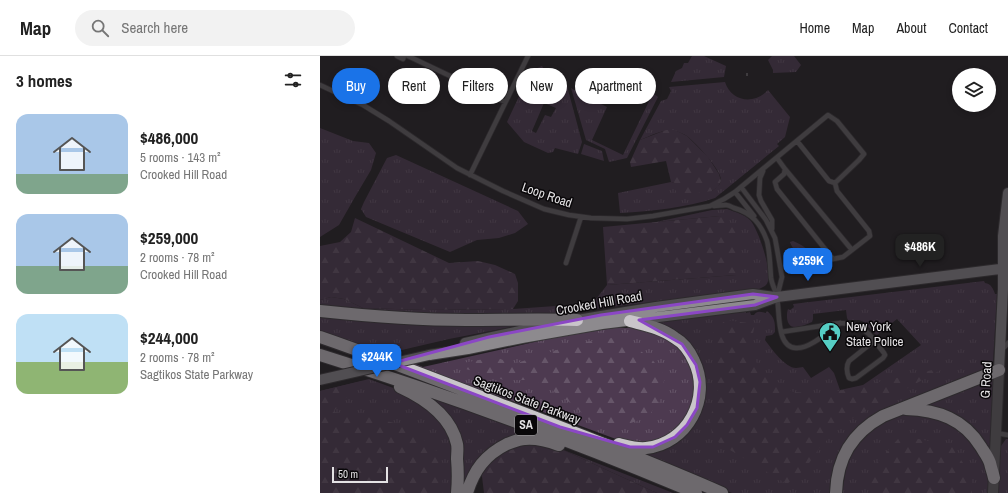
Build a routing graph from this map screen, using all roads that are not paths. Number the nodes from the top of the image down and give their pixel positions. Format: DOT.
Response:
graph roads {
  1 [pos="397,56"];
  2 [pos="404,56"];
  3 [pos="408,56"];
  4 [pos="528,56"];
  5 [pos="448,75"];
  6 [pos="320,86"];
  7 [pos="508,98"];
  8 [pos="505,104"];
  9 [pos="797,141"];
  10 [pos="777,158"];
  11 [pos="764,169"];
  12 [pos="785,169"];
  13 [pos="470,175"];
  14 [pos="834,183"];
  15 [pos="741,187"];
  16 [pos="735,192"];
  17 [pos="1008,192"];
  18 [pos="710,206"];
  19 [pos="581,217"];
  20 [pos="758,223"];
  21 [pos="773,233"];
  22 [pos="852,250"];
  23 [pos="566,262"];
  24 [pos="1006,268"];
  25 [pos="777,297"];
  26 [pos="320,311"];
  27 [pos="577,320"];
  28 [pos="630,321"];
  29 [pos="840,323"];
  30 [pos="781,332"];
  31 [pos="320,337"];
  32 [pos="874,340"];
  33 [pos="1008,343"];
  34 [pos="1000,352"];
  35 [pos="320,355"];
  36 [pos="429,355"];
  37 [pos="353,365"];
  38 [pos="999,370"];
  39 [pos="320,380"];
  40 [pos="901,409"];
  41 [pos="560,427"];
  42 [pos="996,433"];
  43 [pos="1008,435"];
  44 [pos="649,473"];
  45 [pos="994,478"];
  46 [pos="457,493"];
  47 [pos="467,493"];
  48 [pos="696,493"];
  49 [pos="722,493"];
  50 [pos="836,493"];
  51 [pos="993,493"];
  1 -- 2 [label="lane"];
  3 -- 5 [label="lane"];
  4 -- 7 [label="lane"];
  6 -- 13 [label="lane, Loop Road"];
  8 -- 13 [label="lane"];
  9 -- 10 [label="lane, Loop Road"];
  9 -- 14 [label="lane"];
  9 -- 14 [label="lane, Loop Road"];
  10 -- 11 [label="lane, Loop Road"];
  10 -- 12 [label="lane"];
  11 -- 15 [label="lane, Loop Road"];
  11 -- 21 [label="lane"];
  12 -- 22 [label="lane"];
  12 -- 22 [label="lane"];
  13 -- 19 [label="lane, Loop Road"];
  14 -- 22 [label="lane"];
  15 -- 16 [label="lane, Loop Road"];
  15 -- 21 [label="lane"];
  16 -- 18 [label="lane, Loop Road"];
  16 -- 20 [label="lane"];
  17 -- 24 [label="main road, G Road"];
  18 -- 19 [label="lane, Loop Road"];
  18 -- 20 [label="lane"];
  19 -- 23 [label="lane"];
  20 -- 25 [label="lane"];
  21 -- 25 [label="lane"];
  24 -- 25 [label="main road, Crooked Hill Road"];
  24 -- 34 [label="main road, G Road"];
  25 -- 27 [label="main road, Crooked Hill Road"];
  25 -- 28 [label="main road, Crooked Hill Road"];
  25 -- 30 [label="lane"];
  26 -- 27 [label="highway"];
  27 -- 36 [label="main road, Crooked Hill Road"];
  28 -- 36 [label="main road, Crooked Hill Road"];
  28 -- 41 [label="highway"];
  29 -- 30 [label="lane"];
  29 -- 30 [label="lane"];
  29 -- 32 [label="lane"];
  31 -- 41 [label="highway, Sagtikos State Parkway / SA"];
  32 -- 32 [label="lane"];
  33 -- 34 [label="lane"];
  34 -- 38 [label="main road, G Road"];
  35 -- 37 [label="highway, Sagtikos State Parkway / SA"];
  36 -- 39 [label="main road, Crooked Hill Road, bridge"];
  37 -- 44 [label="highway, Sagtikos State Parkway / SA"];
  37 -- 46 [label="highway"];
  38 -- 40 [label="highway"];
  38 -- 42 [label="street, G Road"];
  40 -- 45 [label="highway"];
  40 -- 50 [label="highway"];
  41 -- 49 [label="highway, Sagtikos State Parkway / SA"];
  42 -- 43 [label="lane"];
  42 -- 45 [label="street, G Road"];
  44 -- 47 [label="highway"];
  44 -- 48 [label="highway, Sagtikos State Parkway / SA"];
  45 -- 51 [label="street, G Road"];
}
